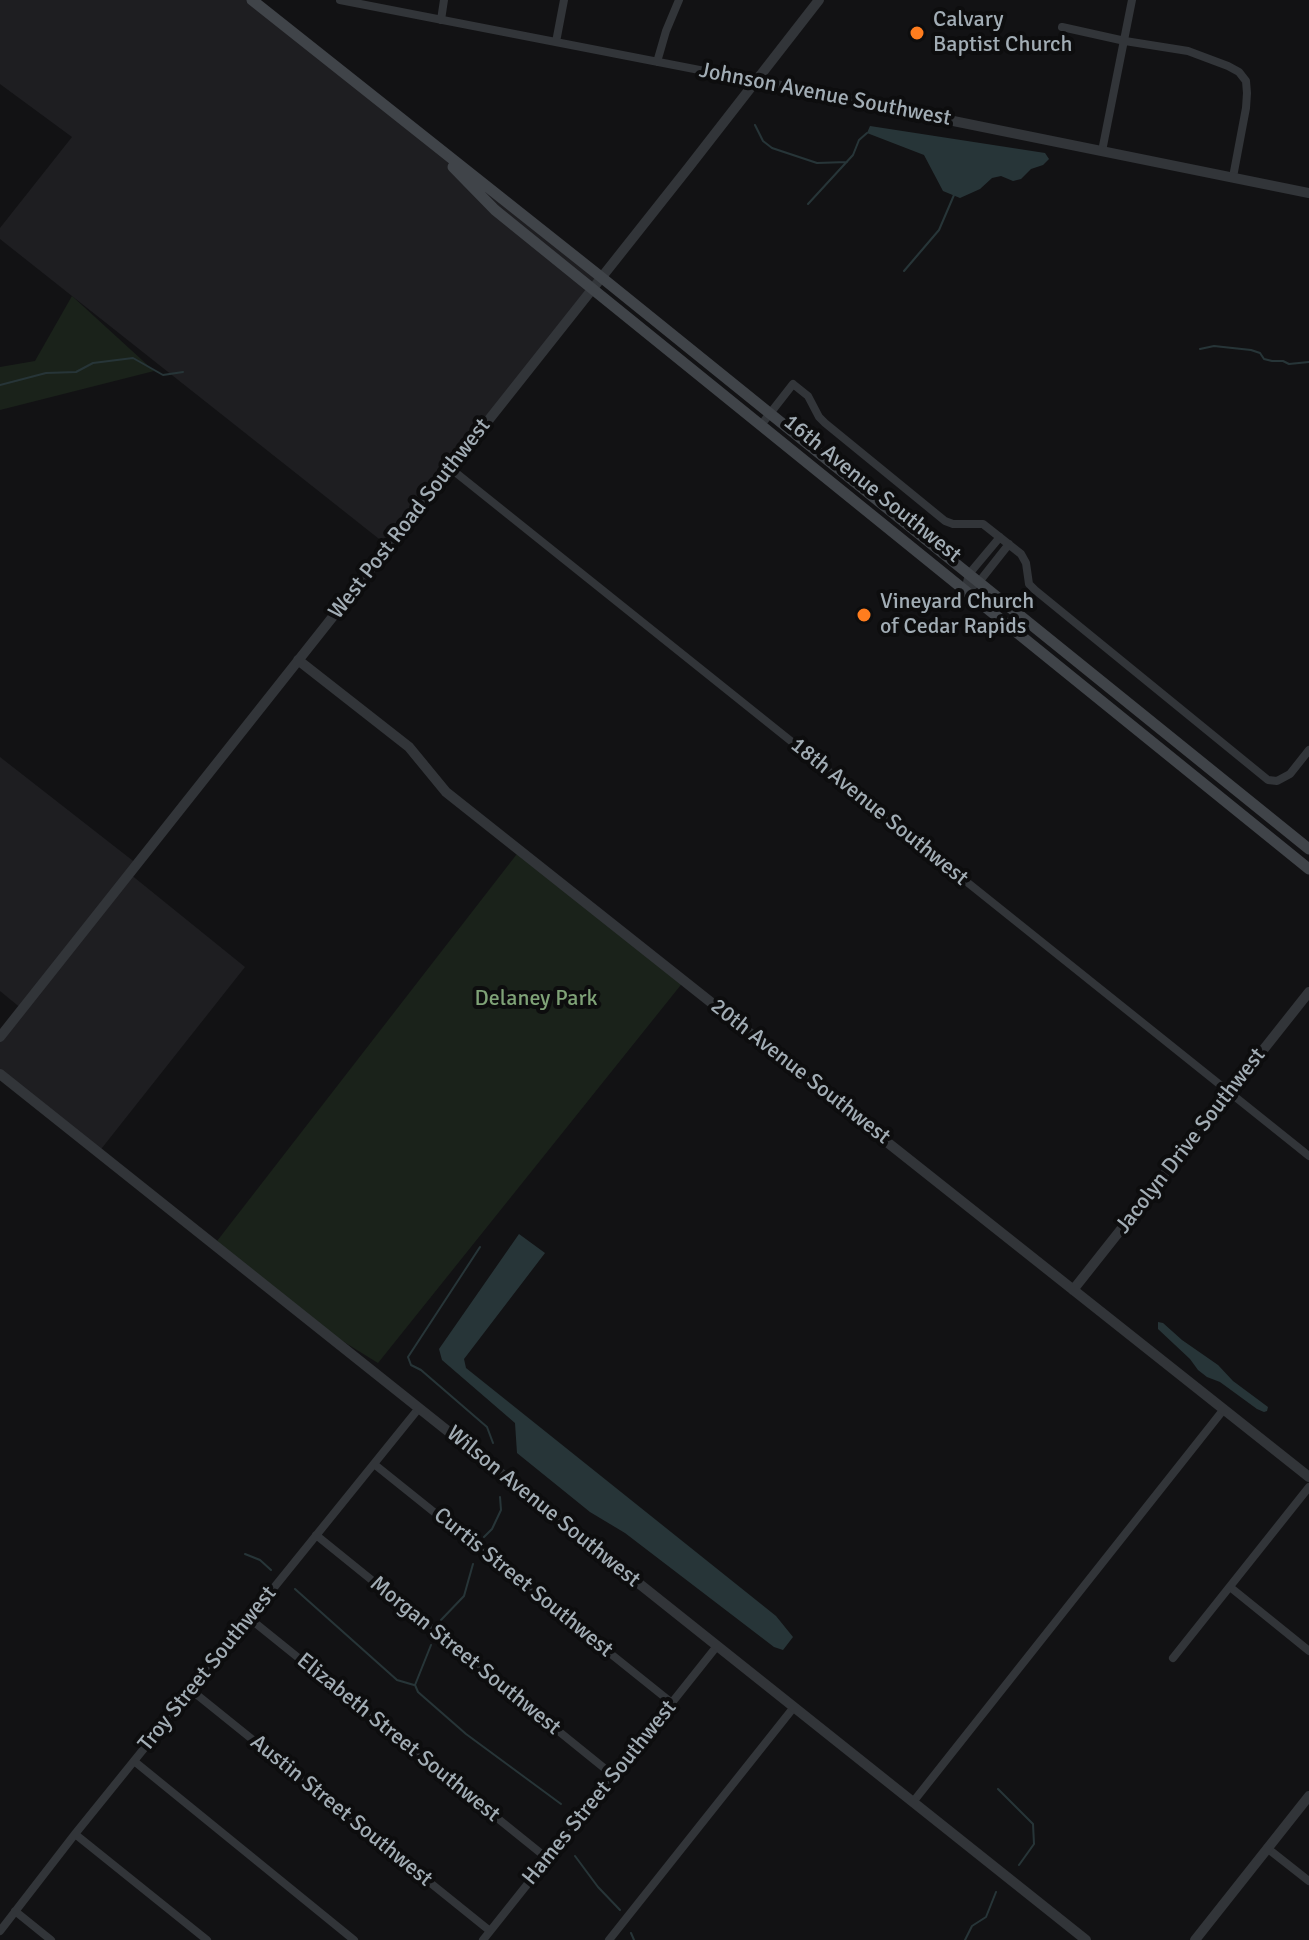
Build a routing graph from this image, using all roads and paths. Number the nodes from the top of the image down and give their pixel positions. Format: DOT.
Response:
graph roads {
  1 [pos="252,0"];
  2 [pos="340,0"];
  3 [pos="444,0"];
  4 [pos="564,0"];
  5 [pos="679,0"];
  6 [pos="819,0"];
  7 [pos="1132,0"];
  8 [pos="441,20"];
  9 [pos="1062,27"];
  10 [pos="1125,41"];
  11 [pos="556,42"];
  12 [pos="657,62"];
  13 [pos="756,81"];
  14 [pos="418,131"];
  15 [pos="1102,151"];
  16 [pos="1233,177"];
  17 [pos="1309,193"];
  18 [pos="601,277"];
  19 [pos="592,289"];
  20 [pos="770,413"];
  21 [pos="761,425"];
  22 [pos="450,468"];
  23 [pos="1000,537"];
  24 [pos="1009,544"];
  25 [pos="974,578"];
  26 [pos="965,591"];
  27 [pos="298,660"];
  28 [pos="1309,750"];
  29 [pos="1309,849"];
  30 [pos="1309,869"];
  31 [pos="1309,992"];
  32 [pos="0,1037"];
  33 [pos="0,1074"];
  34 [pos="1229,1093"];
  35 [pos="1309,1156"];
  36 [pos="1073,1290"];
  37 [pos="419,1408"];
  38 [pos="1224,1409"];
  39 [pos="374,1464"];
  40 [pos="1309,1477"];
  41 [pos="1309,1487"];
  42 [pos="316,1535"];
  43 [pos="1230,1587"];
  44 [pos="249,1618"];
  45 [pos="717,1646"];
  46 [pos="1309,1651"];
  47 [pos="1173,1658"];
  48 [pos="191,1690"];
  49 [pos="672,1703"];
  50 [pos="794,1707"];
  51 [pos="134,1761"];
  52 [pos="614,1776"];
  53 [pos="1309,1796"];
  54 [pos="913,1802"];
  55 [pos="75,1834"];
  56 [pos="1267,1848"];
  57 [pos="548,1859"];
  58 [pos="1309,1881"];
  59 [pos="15,1911"];
  60 [pos="0,1931"];
  61 [pos="490,1931"];
  62 [pos="51,1940"];
  63 [pos="207,1940"];
  64 [pos="354,1940"];
  65 [pos="483,1940"];
  66 [pos="609,1940"];
  67 [pos="1086,1940"];
  68 [pos="1195,1940"];
  1 -- 14 [label="main road, 16th Avenue Southwest"];
  2 -- 8 [label="street, Johnson Avenue Southwest"];
  3 -- 8 [label="street"];
  4 -- 11 [label="street"];
  5 -- 12 [label="street"];
  6 -- 13 [label="street, West Post Road Southwest"];
  7 -- 10 [label="street"];
  8 -- 11 [label="street, Johnson Avenue Southwest"];
  9 -- 10 [label="street"];
  10 -- 15 [label="street"];
  10 -- 16 [label="street"];
  11 -- 12 [label="street, Johnson Avenue Southwest"];
  12 -- 13 [label="street, Johnson Avenue Southwest"];
  13 -- 15 [label="street, Johnson Avenue Southwest"];
  13 -- 18 [label="street, West Post Road Southwest"];
  14 -- 18 [label="main road, 16th Avenue Southwest"];
  14 -- 19 [label="main road, 16th Avenue Southwest"];
  15 -- 16 [label="street, Johnson Avenue Southwest"];
  16 -- 17 [label="street, Johnson Avenue Southwest"];
  18 -- 19 [label="street, West Post Road Southwest"];
  18 -- 20 [label="main road, 16th Avenue Southwest"];
  19 -- 21 [label="main road, 16th Avenue Southwest"];
  19 -- 22 [label="street, West Post Road Southwest"];
  20 -- 21 [label="street"];
  20 -- 23 [label="street"];
  20 -- 25 [label="main road, 16th Avenue Southwest"];
  21 -- 26 [label="main road, 16th Avenue Southwest"];
  22 -- 27 [label="street, West Post Road Southwest"];
  22 -- 34 [label="street, 18th Avenue Southwest"];
  23 -- 24 [label="street"];
  23 -- 25 [label="street"];
  24 -- 25 [label="street"];
  24 -- 28 [label="street"];
  25 -- 26 [label="street"];
  25 -- 29 [label="main road, 16th Avenue Southwest"];
  26 -- 30 [label="main road, 16th Avenue Southwest"];
  27 -- 32 [label="street, West Post Road Southwest"];
  27 -- 36 [label="street, 20th Avenue Southwest"];
  31 -- 34 [label="street, Jacolyn Drive Southwest"];
  33 -- 37 [label="street, Wilson Avenue Southwest"];
  34 -- 35 [label="street, 18th Avenue Southwest"];
  34 -- 36 [label="street, Jacolyn Drive Southwest"];
  36 -- 38 [label="street, 20th Avenue Southwest"];
  37 -- 39 [label="street, Troy Street Southwest"];
  37 -- 45 [label="street, Wilson Avenue Southwest"];
  38 -- 40 [label="street, 20th Avenue Southwest"];
  38 -- 54 [label="street"];
  39 -- 42 [label="street, Troy Street Southwest"];
  39 -- 49 [label="street, Curtis Street Southwest"];
  41 -- 43 [label="street"];
  42 -- 44 [label="street, Troy Street Southwest"];
  42 -- 52 [label="street, Morgan Street Southwest"];
  43 -- 46 [label="street"];
  43 -- 47 [label="street"];
  44 -- 48 [label="street, Troy Street Southwest"];
  44 -- 57 [label="street, Elizabeth Street Southwest"];
  45 -- 49 [label="street, Hames Street Southwest"];
  45 -- 50 [label="street, Wilson Avenue Southwest"];
  48 -- 51 [label="street, Troy Street Southwest"];
  48 -- 61 [label="street, Austin Street Southwest"];
  49 -- 52 [label="street, Hames Street Southwest"];
  50 -- 54 [label="street, Wilson Avenue Southwest"];
  50 -- 66 [label="street"];
  51 -- 55 [label="street, Troy Street Southwest"];
  51 -- 64 [label="street"];
  52 -- 57 [label="street, Hames Street Southwest"];
  53 -- 56 [label="street"];
  54 -- 67 [label="street, Wilson Avenue Southwest"];
  55 -- 59 [label="street, Troy Street Southwest"];
  55 -- 63 [label="street"];
  56 -- 58 [label="street"];
  56 -- 68 [label="street"];
  57 -- 61 [label="street, Hames Street Southwest"];
  59 -- 60 [label="street, Troy Street Southwest"];
  59 -- 62 [label="street"];
  61 -- 65 [label="street, Hames Street Southwest"];
}
